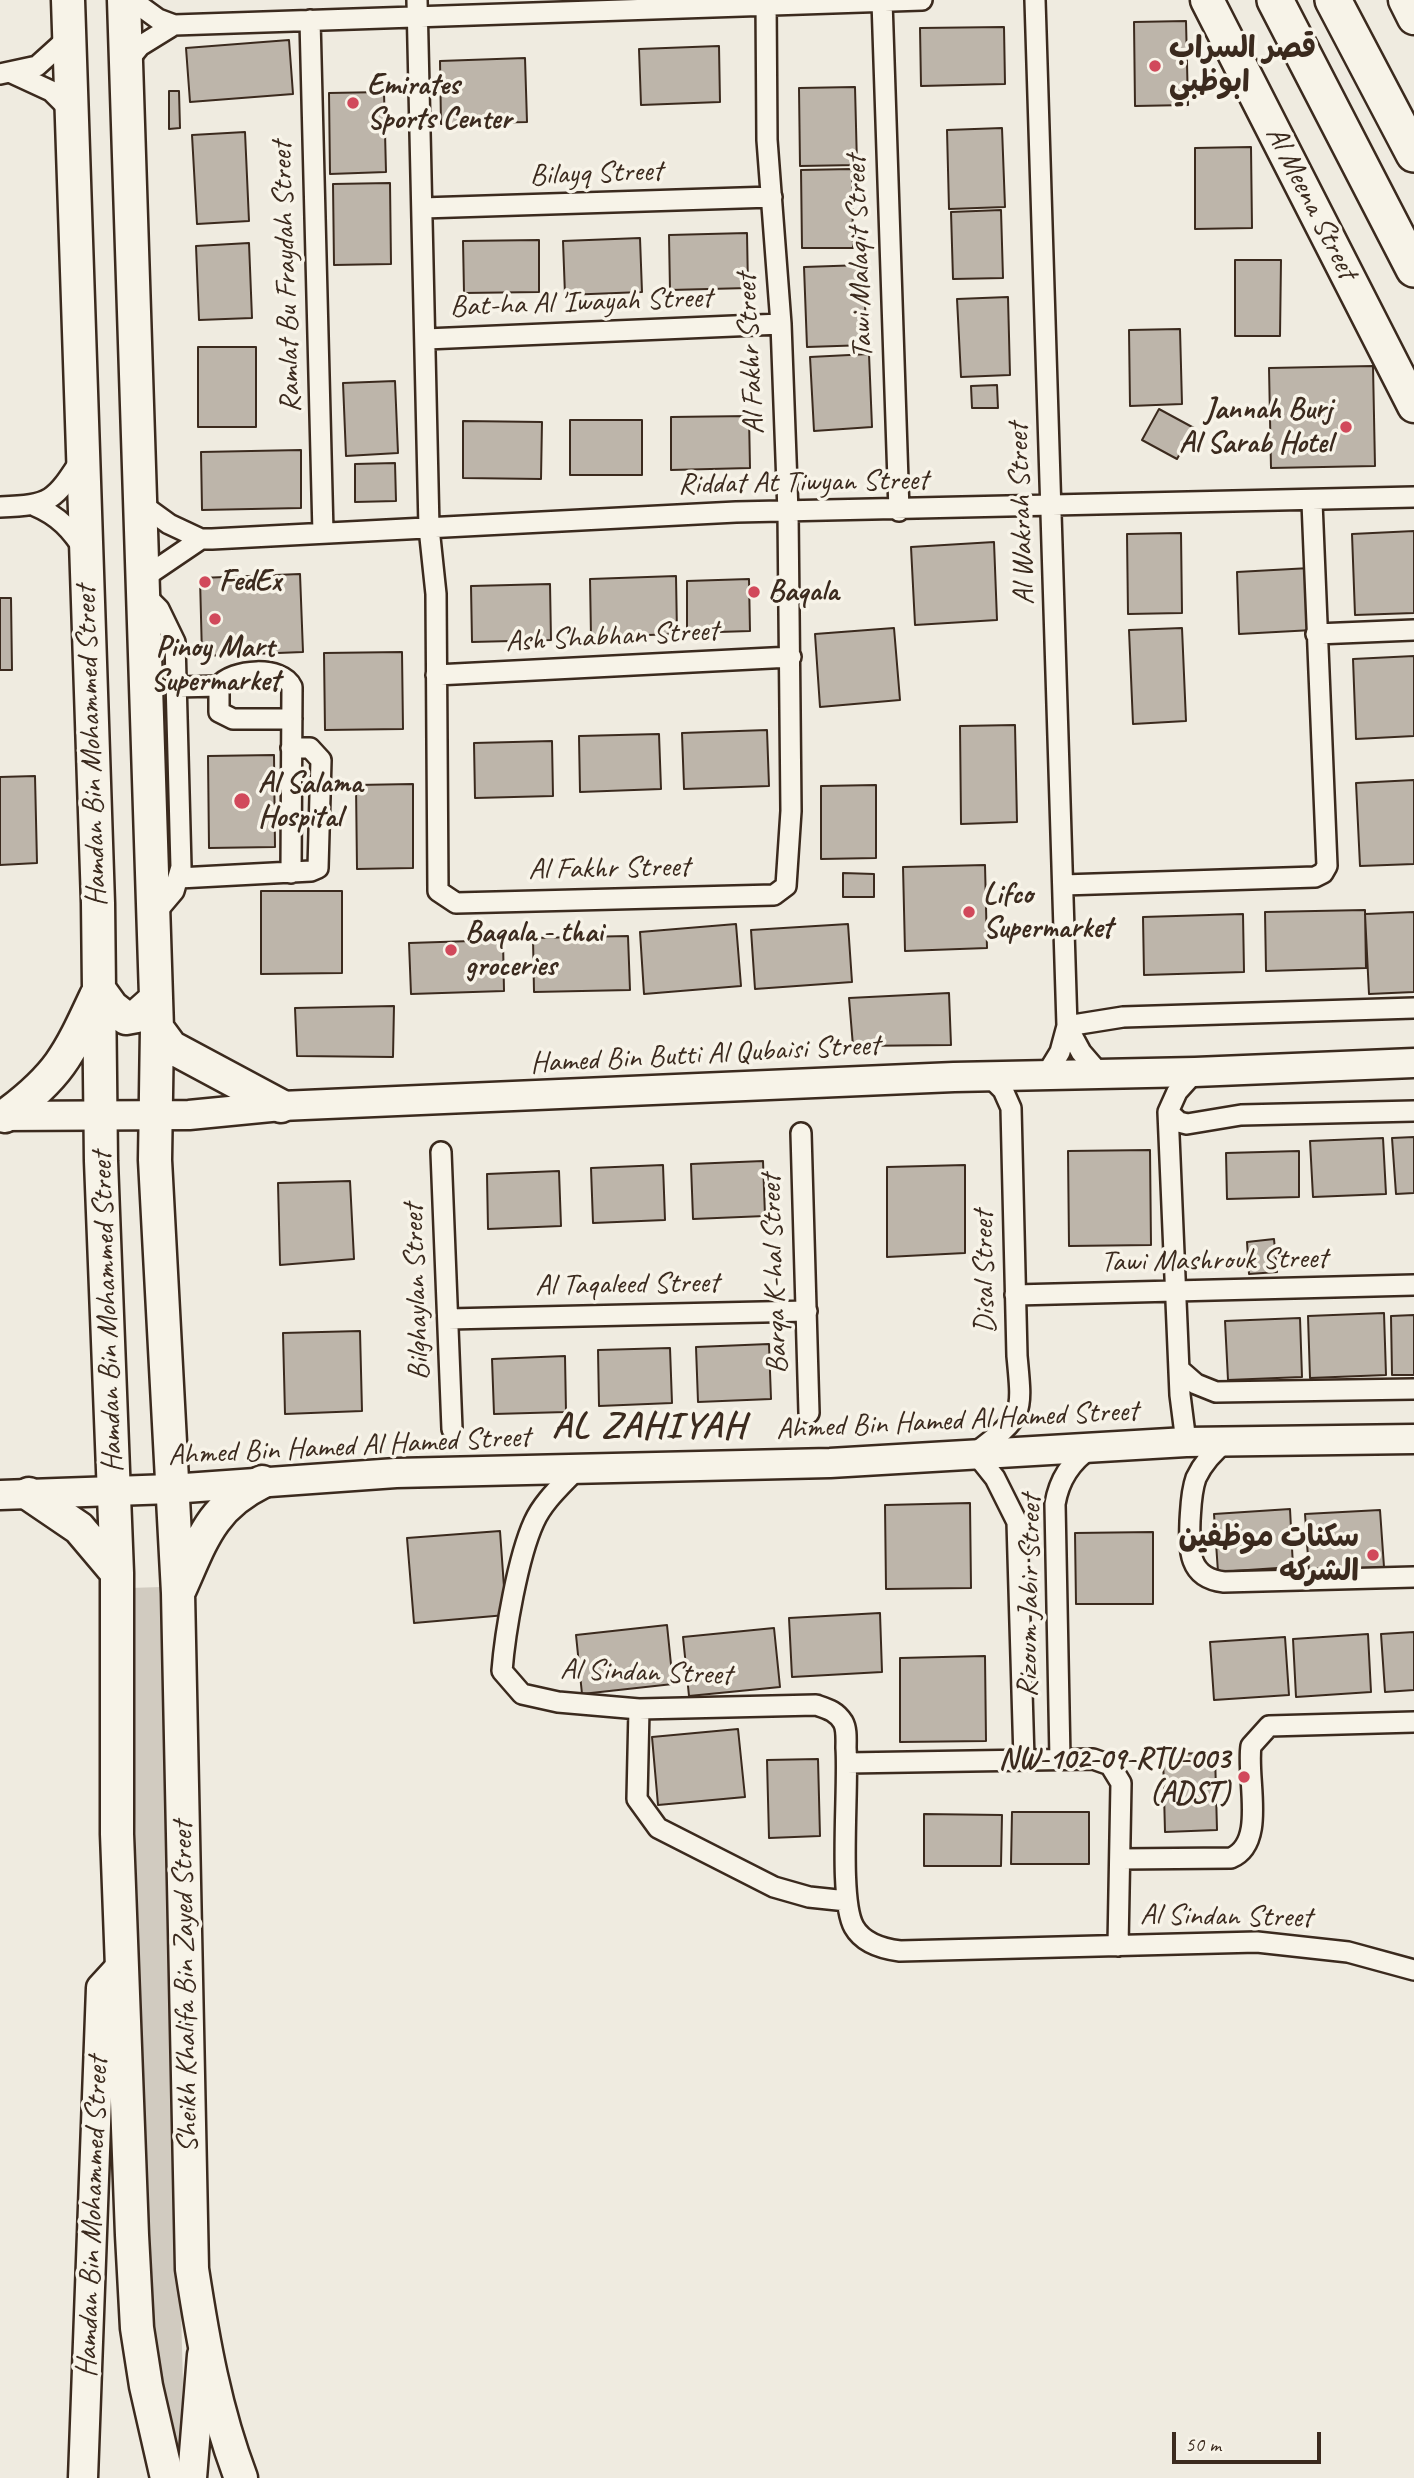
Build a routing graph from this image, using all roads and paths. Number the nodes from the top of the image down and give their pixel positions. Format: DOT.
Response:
graph roads {
  1 [pos="68,0"];
  2 [pos="124,0"];
  3 [pos="132,0"];
  4 [pos="915,0"];
  5 [pos="922,0"];
  6 [pos="1035,0"];
  7 [pos="1275,0"];
  8 [pos="1333,0"];
  9 [pos="1405,0"];
  10 [pos="882,1"];
  11 [pos="766,2"];
  12 [pos="1202,4"];
  13 [pos="417,8"];
  14 [pos="1414,18"];
  15 [pos="310,20"];
  16 [pos="174,25"];
  17 [pos="68,38"];
  18 [pos="126,63"];
  19 [pos="6,74"];
  20 [pos="71,111"];
  21 [pos="1414,154"];
  22 [pos="772,197"];
  23 [pos="422,208"];
  24 [pos="1414,269"];
  25 [pos="782,324"];
  26 [pos="426,339"];
  27 [pos="1414,406"];
  28 [pos="82,458"];
  29 [pos="1412,492"];
  30 [pos="1312,502"];
  31 [pos="140,503"];
  32 [pos="35,506"];
  33 [pos="0,507"];
  34 [pos="1051,507"];
  35 [pos="899,510"];
  36 [pos="788,512"];
  37 [pos="429,528"];
  38 [pos="323,533"];
  39 [pos="201,539"];
  40 [pos="87,554"];
  41 [pos="142,585"];
  42 [pos="1414,630"];
  43 [pos="1316,634"];
  44 [pos="791,657"];
  45 [pos="436,675"];
  46 [pos="219,686"];
  47 [pos="176,687"];
  48 [pos="292,719"];
  49 [pos="291,748"];
  50 [pos="291,873"];
  51 [pos="179,878"];
  52 [pos="1063,885"];
  53 [pos="152,917"];
  54 [pos="99,989"];
  55 [pos="1414,1008"];
  56 [pos="157,1014"];
  57 [pos="1068,1026"];
  58 [pos="1414,1063"];
  59 [pos="1195,1072"];
  60 [pos="1100,1074"];
  61 [pos="1046,1075"];
  62 [pos="989,1076"];
  63 [pos="281,1106"];
  64 [pos="1414,1111"];
  65 [pos="1168,1112"];
  66 [pos="3,1116"];
  67 [pos="103,1116"];
  68 [pos="156,1116"];
  69 [pos="1191,1124"];
  70 [pos="801,1133"];
  71 [pos="441,1152"];
  72 [pos="1168,1165"];
  73 [pos="1414,1285"];
  74 [pos="1176,1291"];
  75 [pos="1015,1295"];
  76 [pos="807,1311"];
  77 [pos="447,1319"];
  78 [pos="1180,1370"];
  79 [pos="1414,1389"];
  80 [pos="809,1413"];
  81 [pos="452,1429"];
  82 [pos="1414,1439"];
  83 [pos="1227,1441"];
  84 [pos="1186,1442"];
  85 [pos="1093,1446"];
  86 [pos="975,1453"];
  87 [pos="575,1471"];
  88 [pos="262,1482"];
  89 [pos="171,1489"];
  90 [pos="114,1492"];
  91 [pos="15,1494"];
  92 [pos="117,1573"];
  93 [pos="1414,1577"];
  94 [pos="178,1593"];
  95 [pos="639,1709"];
  96 [pos="1414,1722"];
  97 [pos="1024,1759"];
  98 [pos="1059,1759"];
  99 [pos="847,1763"];
  100 [pos="1121,1859"];
  101 [pos="847,1901"];
  102 [pos="1118,1946"];
  103 [pos="122,1964"];
  104 [pos="1414,1970"];
  105 [pos="203,2344"];
  106 [pos="83,2478"];
  107 [pos="167,2478"];
  108 [pos="192,2478"];
  109 [pos="241,2478"];
  1 -- 17 [label="main road, Hamdan Bin Mohammed Street"];
  2 -- 18 [label="main road, Hamdan Bin Mohammed Street"];
  3 -- 16 [label="street"];
  4 -- 5 [label="street"];
  4 -- 10 [label="street"];
  6 -- 34 [label="street, Al Wakrah Street"];
  7 -- 24 [label="highway"];
  8 -- 21 [label="highway"];
  9 -- 14 [label="main road"];
  10 -- 11 [label="street"];
  10 -- 35 [label="street, Tawi Malaqit Street"];
  11 -- 13 [label="street"];
  11 -- 22 [label="street, Al Fakhr Street"];
  12 -- 27 [label="main road, Al Meena Street"];
  13 -- 15 [label="street"];
  13 -- 23 [label="street, Al Fakhr Street"];
  15 -- 16 [label="street"];
  15 -- 38 [label="street, Ramlat Bu Fraydah Street"];
  16 -- 18 [label="street"];
  17 -- 19 [label="street"];
  17 -- 20 [label="main road, Hamdan Bin Mohammed Street"];
  18 -- 31 [label="main road, Hamdan Bin Mohammed Street"];
  19 -- 20 [label="street"];
  20 -- 28 [label="main road, Hamdan Bin Mohammed Street"];
  22 -- 23 [label="street, Bilayq Street"];
  22 -- 25 [label="street, Al Fakhr Street"];
  23 -- 26 [label="street, Al Fakhr Street"];
  25 -- 26 [label="street, Bat-ha Al 'Iwayah Street"];
  25 -- 36 [label="street, Al Fakhr Street"];
  26 -- 37 [label="street, Al Fakhr Street"];
  28 -- 32 [label="street"];
  28 -- 40 [label="main road, Hamdan Bin Mohammed Street"];
  29 -- 30 [label="street, Riddat At Tiwyan Street"];
  30 -- 34 [label="street, Riddat At Tiwyan Street"];
  30 -- 43 [label="street"];
  31 -- 39 [label="street, Riddat At Tiwyan Street"];
  31 -- 41 [label="main road, Hamdan Bin Mohammed Street"];
  32 -- 33 [label="street"];
  32 -- 40 [label="street"];
  34 -- 35 [label="street, Riddat At Tiwyan Street"];
  34 -- 52 [label="street, Al Wakrah Street"];
  35 -- 36 [label="street, Riddat At Tiwyan Street"];
  36 -- 37 [label="street, Riddat At Tiwyan Street"];
  36 -- 44 [label="street, Al Fakhr Street"];
  37 -- 38 [label="street, Riddat At Tiwyan Street"];
  37 -- 45 [label="street, Al Fakhr Street"];
  38 -- 39 [label="street, Riddat At Tiwyan Street"];
  39 -- 41 [label="street"];
  40 -- 54 [label="main road, Hamdan Bin Mohammed Street"];
  41 -- 47 [label="street"];
  41 -- 53 [label="main road, Hamdan Bin Mohammed Street"];
  42 -- 43 [label="street"];
  43 -- 52 [label="street"];
  44 -- 45 [label="street, Ash Shabhan Street"];
  44 -- 45 [label="street, Al Fakhr Street"];
  46 -- 47 [label="street"];
  46 -- 48 [label="street"];
  46 -- 48 [label="street"];
  47 -- 51 [label="street"];
  48 -- 49 [label="street"];
  49 -- 50 [label="street"];
  49 -- 50 [label="street"];
  50 -- 51 [label="street"];
  51 -- 53 [label="street"];
  52 -- 57 [label="street, Al Wakrah Street"];
  53 -- 56 [label="main road, Hamdan Bin Mohammed Street"];
  54 -- 56 [label="main road"];
  54 -- 66 [label="main road"];
  54 -- 67 [label="main road, Hamdan Bin Mohammed Street"];
  55 -- 57 [label="street"];
  56 -- 63 [label="main road"];
  56 -- 68 [label="main road, Hamdan Bin Mohammed Street"];
  57 -- 60 [label="street, Al Wakrah Street"];
  57 -- 61 [label="street, Al Wakrah Street"];
  58 -- 59 [label="main road, Hamed Bin Butti Al Qubaisi Street"];
  59 -- 60 [label="main road, Hamed Bin Butti Al Qubaisi Street"];
  59 -- 65 [label="street"];
  60 -- 61 [label="main road, Hamed Bin Butti Al Qubaisi Street"];
  61 -- 62 [label="main road, Hamed Bin Butti Al Qubaisi Street"];
  62 -- 63 [label="main road, Hamed Bin Butti Al Qubaisi Street"];
  62 -- 75 [label="street, Disal Street"];
  63 -- 68 [label="main road, Hamed Bin Butti Al Qubaisi Street"];
  64 -- 69 [label="street"];
  65 -- 69 [label="street"];
  65 -- 72 [label="street"];
  66 -- 67 [label="main road, Hamed Bin Butti Al Qubaisi Street"];
  67 -- 68 [label="main road, Hamed Bin Butti Al Qubaisi Street"];
  67 -- 90 [label="main road, Hamdan Bin Mohammed Street"];
  68 -- 89 [label="main road, Hamdan Bin Mohammed Street"];
  69 -- 72 [label="street"];
  70 -- 76 [label="street, Barqa K-hal Street"];
  71 -- 77 [label="street, Bilghaylan Street"];
  72 -- 74 [label="street"];
  73 -- 74 [label="street, Tawi Mashrouk Street"];
  74 -- 75 [label="street, Tawi Mashrouk Street"];
  74 -- 78 [label="street"];
  75 -- 86 [label="street, Disal Street"];
  76 -- 77 [label="street, Al Taqaleed Street"];
  76 -- 80 [label="street, Barqa K-hal Street"];
  77 -- 81 [label="street, Bilghaylan Street"];
  78 -- 79 [label="street"];
  78 -- 84 [label="street"];
  82 -- 83 [label="main road, Ahmed Bin Hamed Al Hamed Street"];
  83 -- 84 [label="main road, Ahmed Bin Hamed Al Hamed Street"];
  83 -- 93 [label="street"];
  84 -- 85 [label="main road, Ahmed Bin Hamed Al Hamed Street"];
  85 -- 86 [label="main road, Ahmed Bin Hamed Al Hamed Street"];
  85 -- 98 [label="street, Rizoum Jabir Street"];
  86 -- 87 [label="main road, Ahmed Bin Hamed Al Hamed Street"];
  86 -- 97 [label="street, Rizoum Jabir Street"];
  87 -- 88 [label="main road, Ahmed Bin Hamed Al Hamed Street"];
  87 -- 95 [label="street, Al Sindan Street"];
  88 -- 89 [label="main road, Ahmed Bin Hamed Al Hamed Street"];
  88 -- 94 [label="main road"];
  89 -- 90 [label="main road, Ahmed Bin Hamed Al Hamed Street"];
  89 -- 94 [label="main road, Sheikh Khalifa Bin Zayed Street"];
  90 -- 91 [label="main road, Ahmed Bin Hamed Al Hamed Street"];
  90 -- 92 [label="main road, Sheikh Khalifa Bin Zayed Street"];
  91 -- 92 [label="main road"];
  92 -- 103 [label="main road, Sheikh Khalifa Bin Zayed Street"];
  94 -- 105 [label="main road, Sheikh Khalifa Bin Zayed Street"];
  95 -- 99 [label="street, Al Sindan Street"];
  95 -- 101 [label="street"];
  96 -- 100 [label="street"];
  97 -- 98 [label="street, Al Sindan Street"];
  97 -- 99 [label="street, Al Sindan Street"];
  98 -- 100 [label="street, Al Sindan Street"];
  99 -- 101 [label="street, Al Sindan Street"];
  100 -- 102 [label="street, Al Sindan Street"];
  101 -- 102 [label="street, Al Sindan Street"];
  102 -- 104 [label="street, Al Sindan Street"];
  103 -- 106 [label="main road, Hamdan Bin Mohammed Street"];
  103 -- 107 [label="main road, Sheikh Khalifa Bin Zayed Street"];
  105 -- 108 [label="main road"];
  105 -- 109 [label="main road, Sheikh Khalifa Bin Zayed Street"];
}
